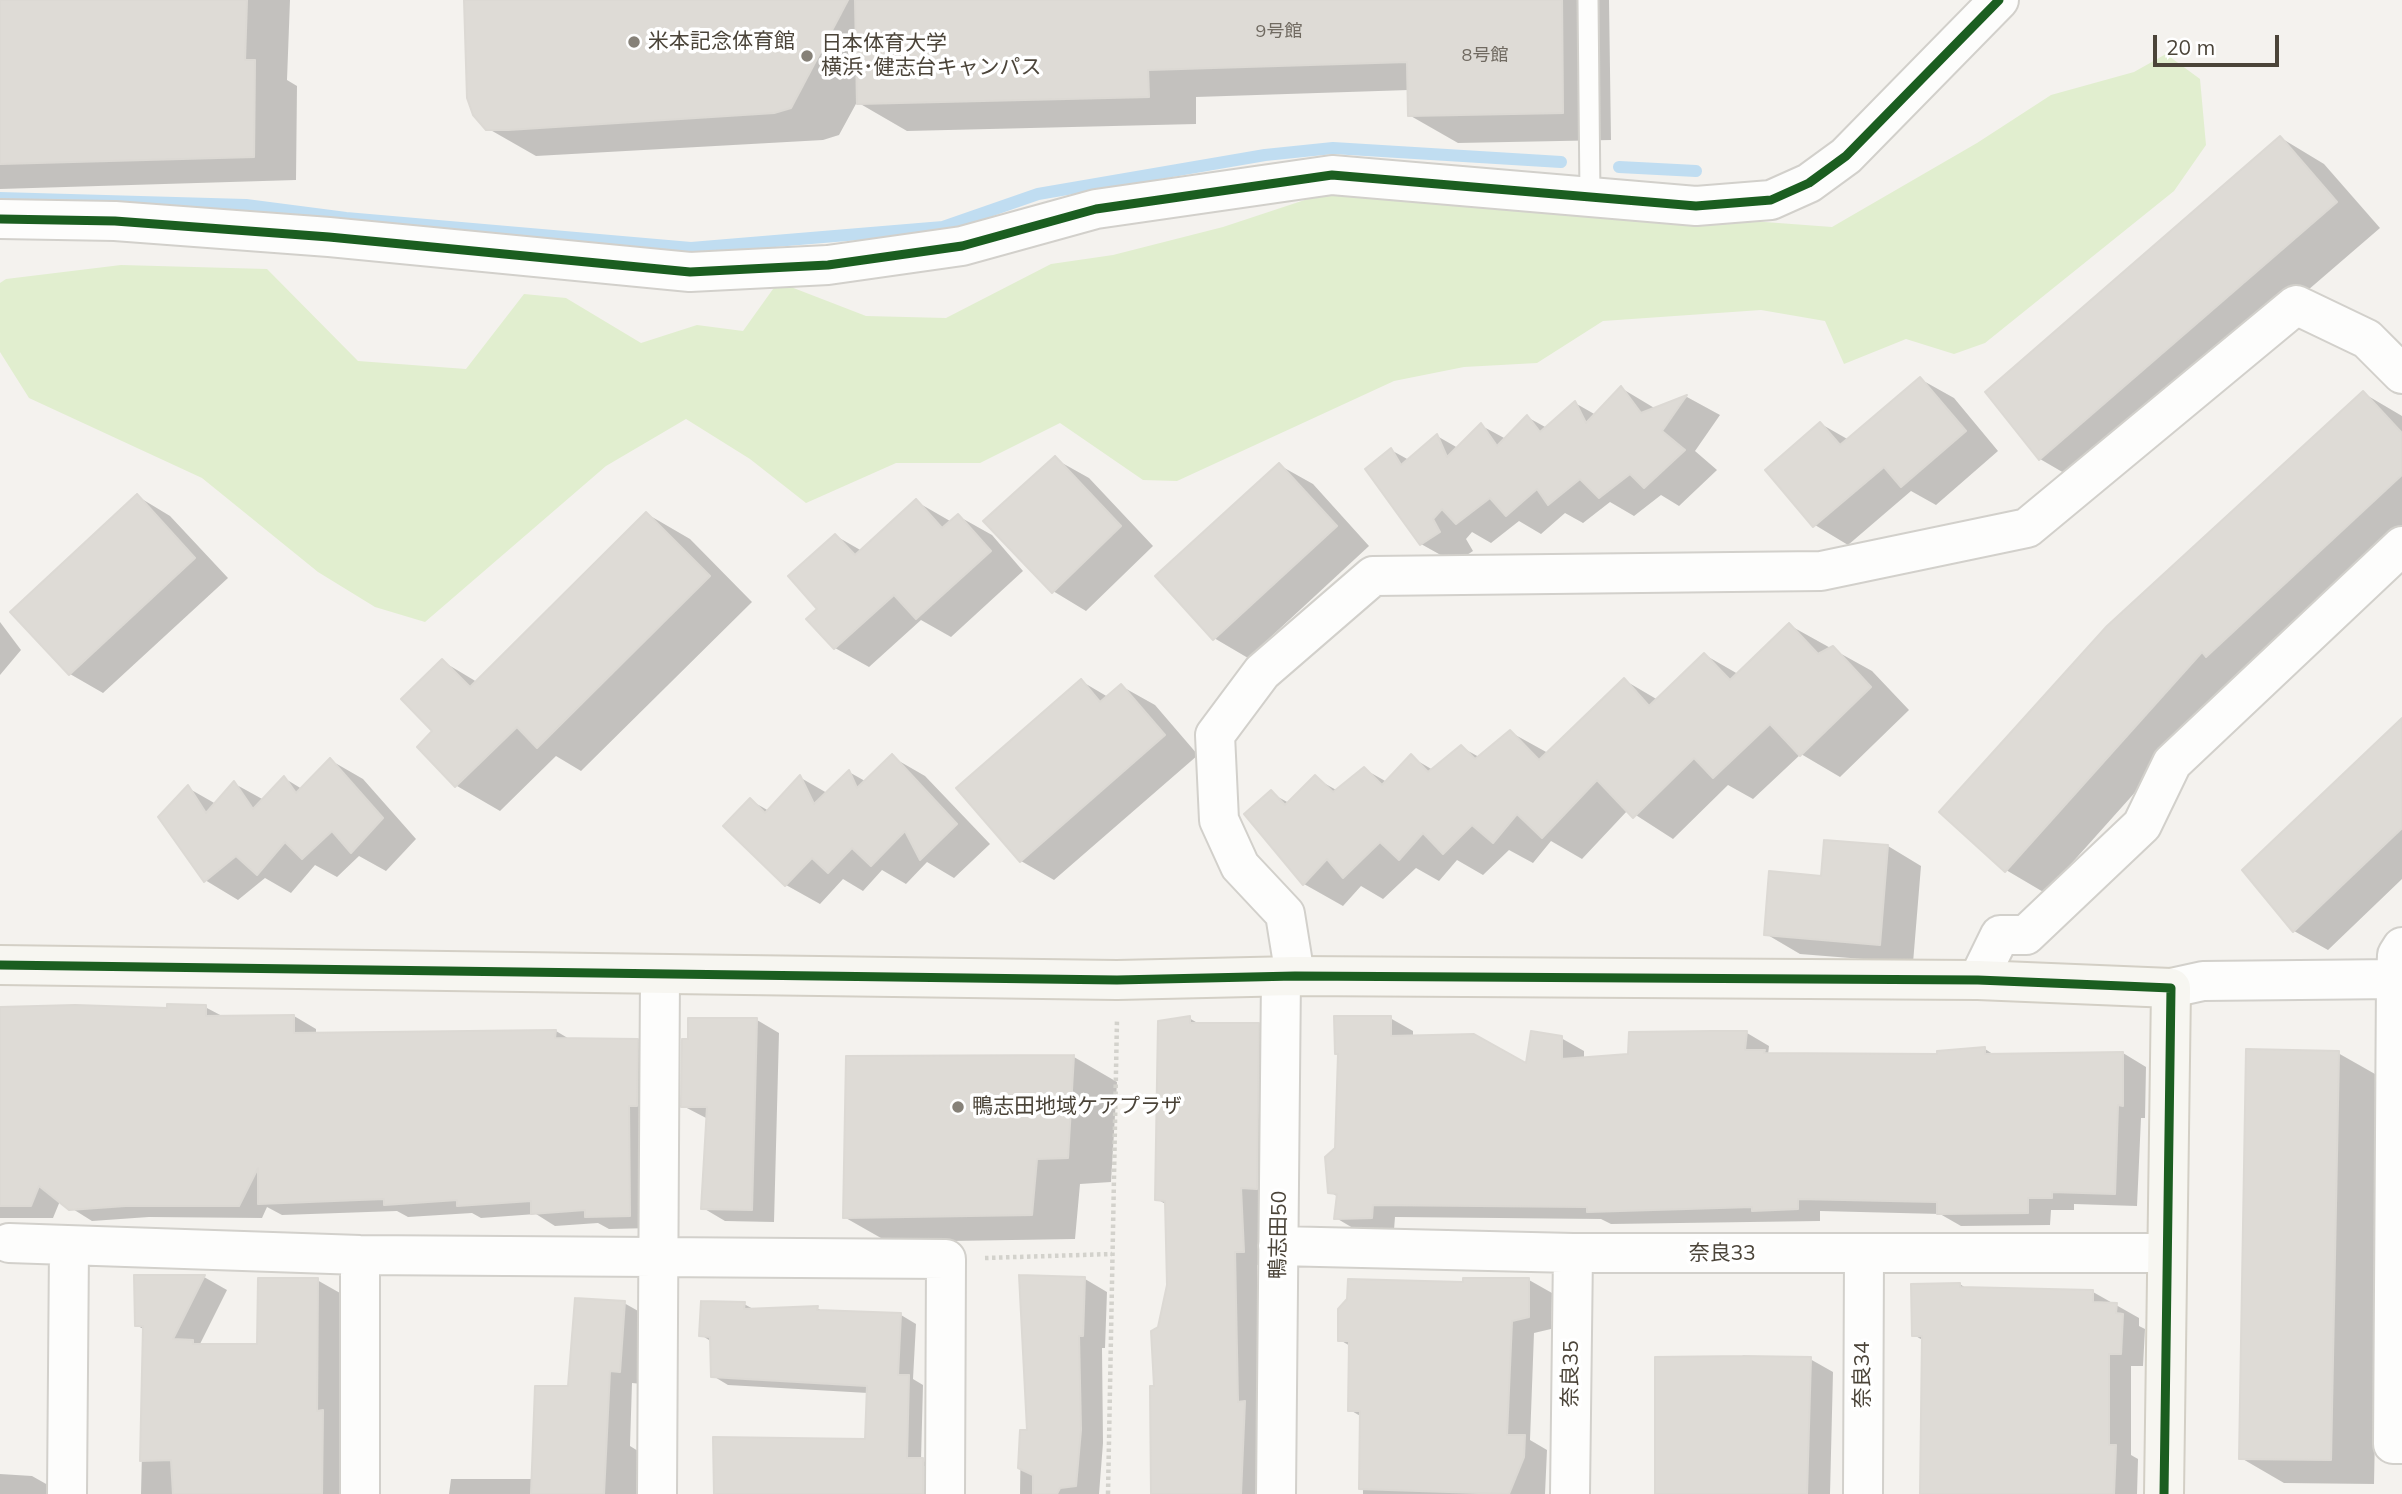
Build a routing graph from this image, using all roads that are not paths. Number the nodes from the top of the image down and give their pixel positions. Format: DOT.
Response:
graph roads {
  1 [pos="1588,0"];
  2 [pos="1999,0"];
  3 [pos="1591,196"];
  4 [pos="0,219"];
  5 [pos="2402,374"];
  6 [pos="2402,546"];
  7 [pos="2399,963"];
  8 [pos="0,965"];
  9 [pos="660,975"];
  10 [pos="1288,976"];
  11 [pos="1978,981"];
  12 [pos="2171,988"];
  13 [pos="9,1243"];
  14 [pos="1278,1246"];
  15 [pos="69,1247"];
  16 [pos="1573,1253"];
  17 [pos="2166,1253"];
  18 [pos="360,1255"];
  19 [pos="1864,1255"];
  20 [pos="659,1258"];
  21 [pos="2402,1444"];
  22 [pos="67,1494"];
  23 [pos="360,1494"];
  24 [pos="657,1494"];
  25 [pos="944,1494"];
  26 [pos="1276,1494"];
  27 [pos="1570,1494"];
  28 [pos="1863,1494"];
  29 [pos="2164,1494"];
  1 -- 3 [label="lane"];
  2 -- 3 [label="street"];
  3 -- 4 [label="street"];
  5 -- 10 [label="street, 鴨志田50"];
  6 -- 11 [label="street"];
  7 -- 12 [label="street"];
  7 -- 21 [label="street"];
  8 -- 9 [label="street"];
  9 -- 10 [label="street"];
  9 -- 20 [label="street"];
  10 -- 11 [label="street"];
  10 -- 14 [label="street, 鴨志田50"];
  11 -- 12 [label="street"];
  12 -- 17 [label="street"];
  13 -- 15 [label="street"];
  14 -- 16 [label="street, 奈良33"];
  14 -- 26 [label="street, 鴨志田50"];
  15 -- 18 [label="street"];
  15 -- 22 [label="street"];
  16 -- 19 [label="street, 奈良33"];
  16 -- 27 [label="street, 奈良35"];
  17 -- 19 [label="street, 奈良33"];
  17 -- 29 [label="street"];
  18 -- 20 [label="street"];
  18 -- 23 [label="street"];
  19 -- 28 [label="street, 奈良34"];
  20 -- 24 [label="street"];
  20 -- 25 [label="street"];
}
